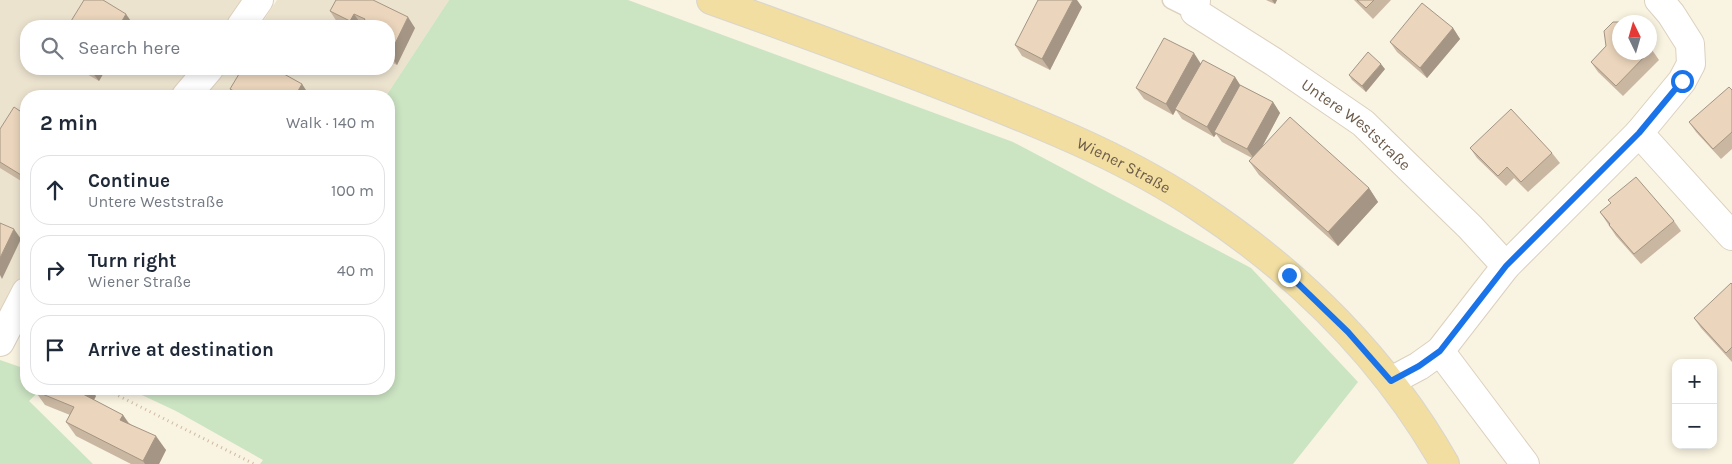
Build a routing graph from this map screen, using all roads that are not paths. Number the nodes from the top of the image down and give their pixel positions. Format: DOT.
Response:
graph roads {
  1 [pos="259,0"];
  2 [pos="711,0"];
  3 [pos="1171,0"];
  4 [pos="1659,0"];
  5 [pos="1196,6"];
  6 [pos="245,20"];
  7 [pos="204,75"];
  8 [pos="191,90"];
  9 [pos="1639,133"];
  10 [pos="1732,236"];
  11 [pos="1506,266"];
  12 [pos="20,304"];
  13 [pos="0,342"];
  14 [pos="1440,351"];
  15 [pos="1391,381"];
  16 [pos="1445,464"];
  17 [pos="1525,464"];
  1 -- 6 [label="street"];
  2 -- 15 [label="main road, Wiener Straße"];
  3 -- 5 [label="lane"];
  4 -- 9 [label="street"];
  5 -- 11 [label="street, Untere Weststraße"];
  7 -- 8 [label="street"];
  9 -- 10 [label="street"];
  9 -- 11 [label="street"];
  11 -- 14 [label="street"];
  12 -- 13 [label="street"];
  14 -- 15 [label="street"];
  14 -- 17 [label="street"];
  15 -- 16 [label="main road, Wiener Straße"];
}
